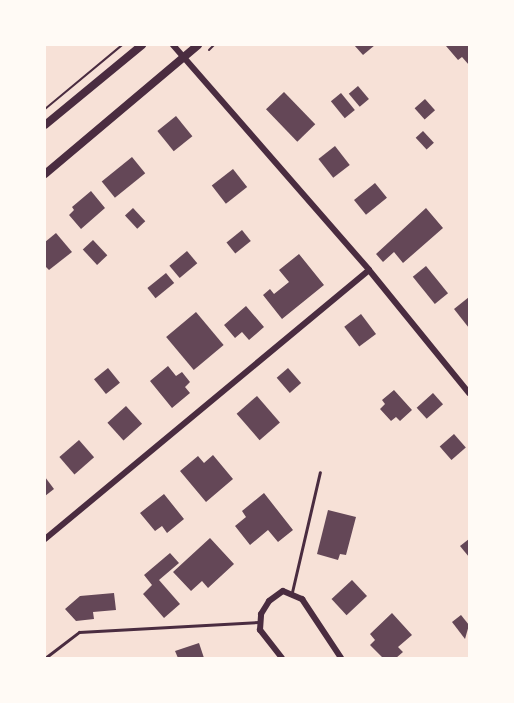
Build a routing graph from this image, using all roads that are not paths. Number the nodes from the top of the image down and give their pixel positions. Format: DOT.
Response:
graph roads {
  1 [pos="142,45"];
  2 [pos="173,45"];
  3 [pos="198,45"];
  4 [pos="184,57"];
  5 [pos="45,125"];
  6 [pos="45,174"];
  7 [pos="369,270"];
  8 [pos="469,393"];
  9 [pos="320,472"];
  10 [pos="45,539"];
  11 [pos="292,592"];
  12 [pos="261,622"];
  13 [pos="45,658"];
  14 [pos="282,658"];
  15 [pos="340,658"];
  1 -- 5 [label="street"];
  2 -- 4 [label="street"];
  3 -- 4 [label="street"];
  4 -- 6 [label="street"];
  4 -- 7 [label="street"];
  7 -- 8 [label="street"];
  7 -- 10 [label="street"];
  9 -- 11 [label="lane"];
  11 -- 12 [label="street"];
  11 -- 15 [label="street"];
  12 -- 13 [label="lane"];
  12 -- 14 [label="street"];
}
